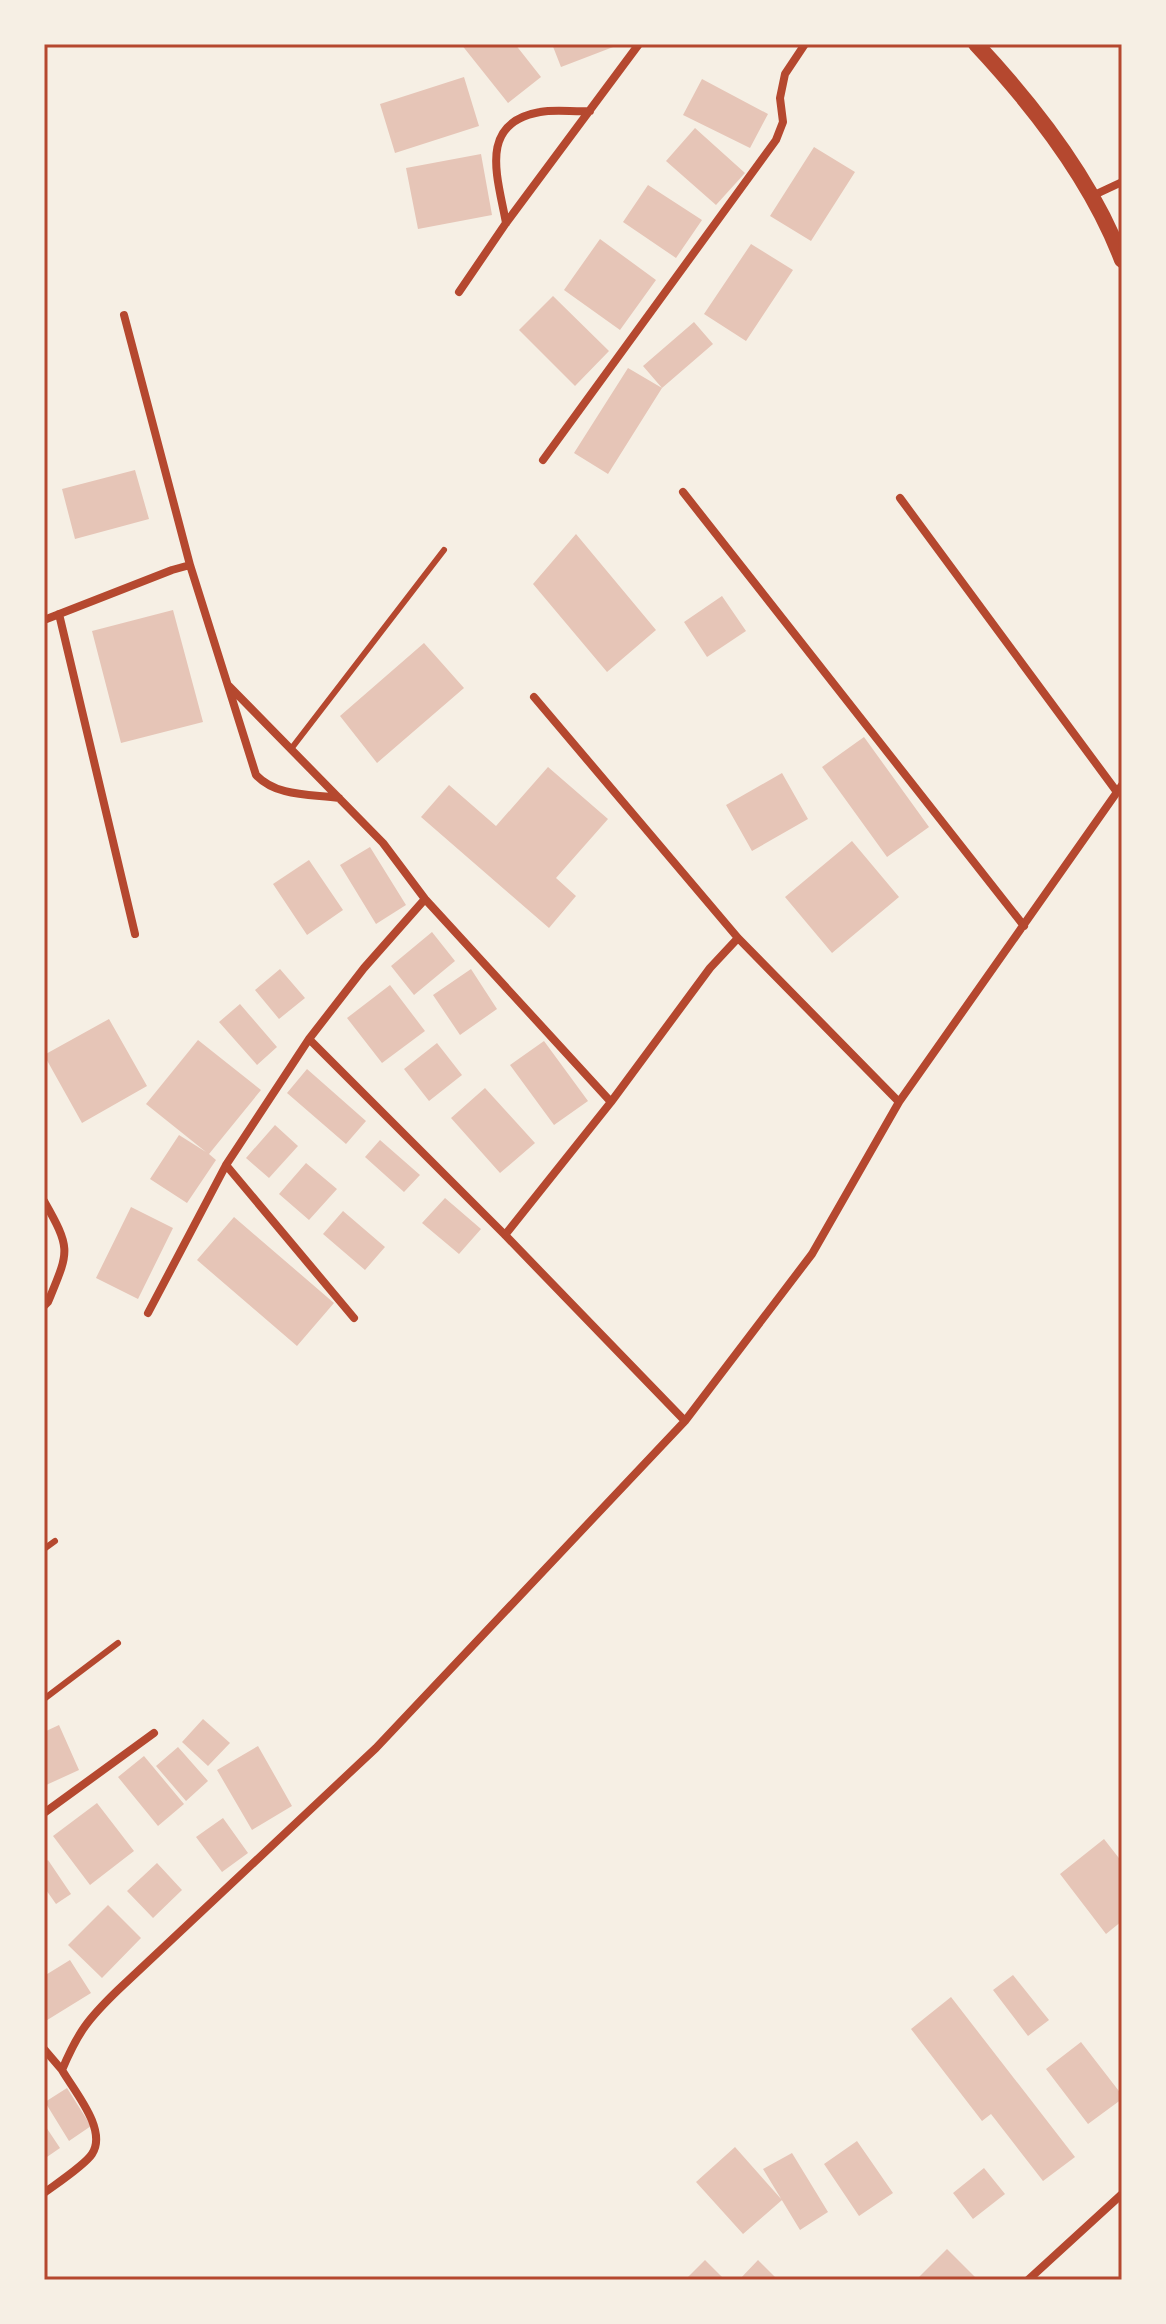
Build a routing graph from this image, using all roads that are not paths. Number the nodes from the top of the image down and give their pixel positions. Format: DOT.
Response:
graph roads {
  1 [pos="639,44"];
  2 [pos="805,44"];
  3 [pos="976,44"];
  4 [pos="590,111"];
  5 [pos="1122,182"];
  6 [pos="1092,196"];
  7 [pos="506,223"];
  8 [pos="1120,248"];
  9 [pos="459,292"];
  10 [pos="124,315"];
  11 [pos="543,460"];
  12 [pos="683,492"];
  13 [pos="900,498"];
  14 [pos="444,550"];
  15 [pos="190,565"];
  16 [pos="59,614"];
  17 [pos="44,620"];
  18 [pos="229,686"];
  19 [pos="534,697"];
  20 [pos="291,749"];
  21 [pos="1119,788"];
  22 [pos="340,798"];
  23 [pos="425,899"];
  24 [pos="1024,926"];
  25 [pos="135,934"];
  26 [pos="738,938"];
  27 [pos="309,1039"];
  28 [pos="611,1102"];
  29 [pos="899,1102"];
  30 [pos="226,1165"];
  31 [pos="44,1201"];
  32 [pos="505,1235"];
  33 [pos="44,1306"];
  34 [pos="148,1313"];
  35 [pos="354,1318"];
  36 [pos="685,1421"];
  37 [pos="55,1541"];
  38 [pos="44,1549"];
  39 [pos="118,1643"];
  40 [pos="44,1699"];
  41 [pos="154,1733"];
  42 [pos="44,1813"];
  43 [pos="44,2049"];
  44 [pos="62,2070"];
  45 [pos="44,2193"];
  46 [pos="1122,2194"];
  47 [pos="1028,2280"];
  1 -- 4 [label="street"];
  2 -- 11 [label="street"];
  3 -- 6 [label="main road"];
  4 -- 7 [label="street"];
  4 -- 7 [label="street"];
  5 -- 6 [label="street"];
  6 -- 8 [label="main road"];
  7 -- 9 [label="street"];
  10 -- 15 [label="street"];
  12 -- 24 [label="street"];
  13 -- 21 [label="street"];
  14 -- 20 [label="lane"];
  15 -- 16 [label="street"];
  15 -- 18 [label="street"];
  16 -- 17 [label="street"];
  16 -- 25 [label="street"];
  18 -- 20 [label="street"];
  18 -- 22 [label="street"];
  19 -- 26 [label="street"];
  20 -- 22 [label="street"];
  21 -- 24 [label="street"];
  22 -- 23 [label="street"];
  23 -- 27 [label="street"];
  23 -- 28 [label="street"];
  24 -- 29 [label="street"];
  26 -- 28 [label="street"];
  26 -- 29 [label="street"];
  27 -- 30 [label="street"];
  27 -- 32 [label="street"];
  28 -- 32 [label="street"];
  29 -- 36 [label="street"];
  30 -- 34 [label="street"];
  30 -- 35 [label="street"];
  31 -- 33 [label="street"];
  32 -- 36 [label="street"];
  36 -- 44 [label="street"];
  37 -- 38 [label="lane"];
  39 -- 40 [label="lane"];
  41 -- 42 [label="street"];
  43 -- 44 [label="street"];
  44 -- 45 [label="street"];
  46 -- 47 [label="street"];
}
